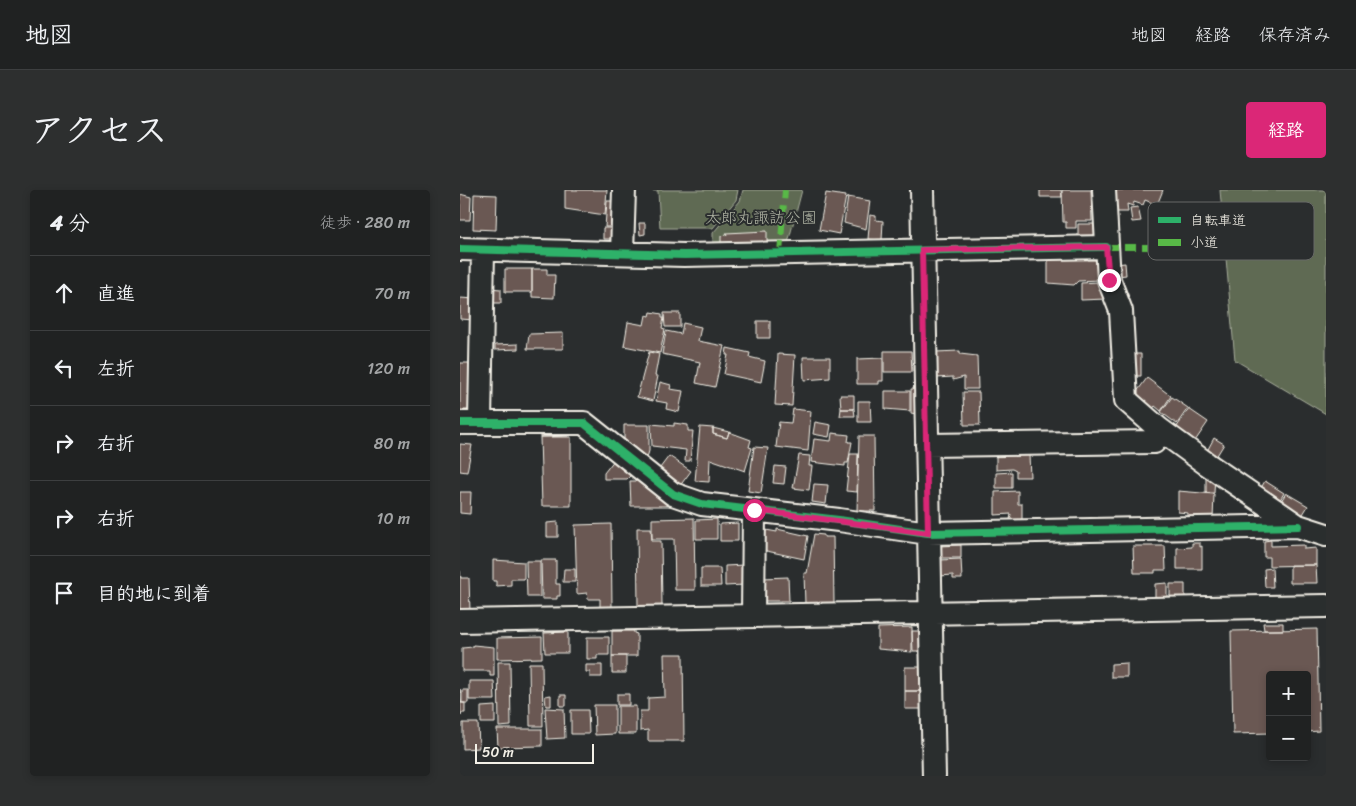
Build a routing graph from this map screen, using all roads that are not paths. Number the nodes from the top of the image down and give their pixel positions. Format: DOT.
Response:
graph roads {
  1 [pos="624,190"];
  2 [pos="922,190"];
  3 [pos="1104,190"];
  4 [pos="1106,247"];
  5 [pos="460,249"];
  6 [pos="483,250"];
  7 [pos="922,250"];
  8 [pos="622,253"];
  9 [pos="470,422"];
  10 [pos="1154,442"];
  11 [pos="927,445"];
  12 [pos="754,510"];
  13 [pos="1298,526"];
  14 [pos="928,533"];
  15 [pos="1326,535"];
  16 [pos="1326,606"];
  17 [pos="930,613"];
  18 [pos="753,616"];
  19 [pos="460,621"];
  20 [pos="934,776"];
  1 -- 8 [label="street"];
  2 -- 7 [label="street"];
  3 -- 4 [label="street"];
  4 -- 7 [label="street"];
  4 -- 13 [label="street"];
  5 -- 6 [label="street"];
  6 -- 8 [label="street"];
  6 -- 9 [label="street"];
  7 -- 8 [label="street"];
  7 -- 11 [label="street"];
  9 -- 12 [label="street"];
  10 -- 11 [label="street"];
  11 -- 14 [label="street"];
  12 -- 14 [label="street"];
  12 -- 18 [label="street"];
  13 -- 14 [label="street"];
  13 -- 15 [label="street"];
  14 -- 17 [label="street"];
  16 -- 17 [label="street"];
  17 -- 18 [label="street"];
  17 -- 20 [label="street"];
  18 -- 19 [label="street"];
}
